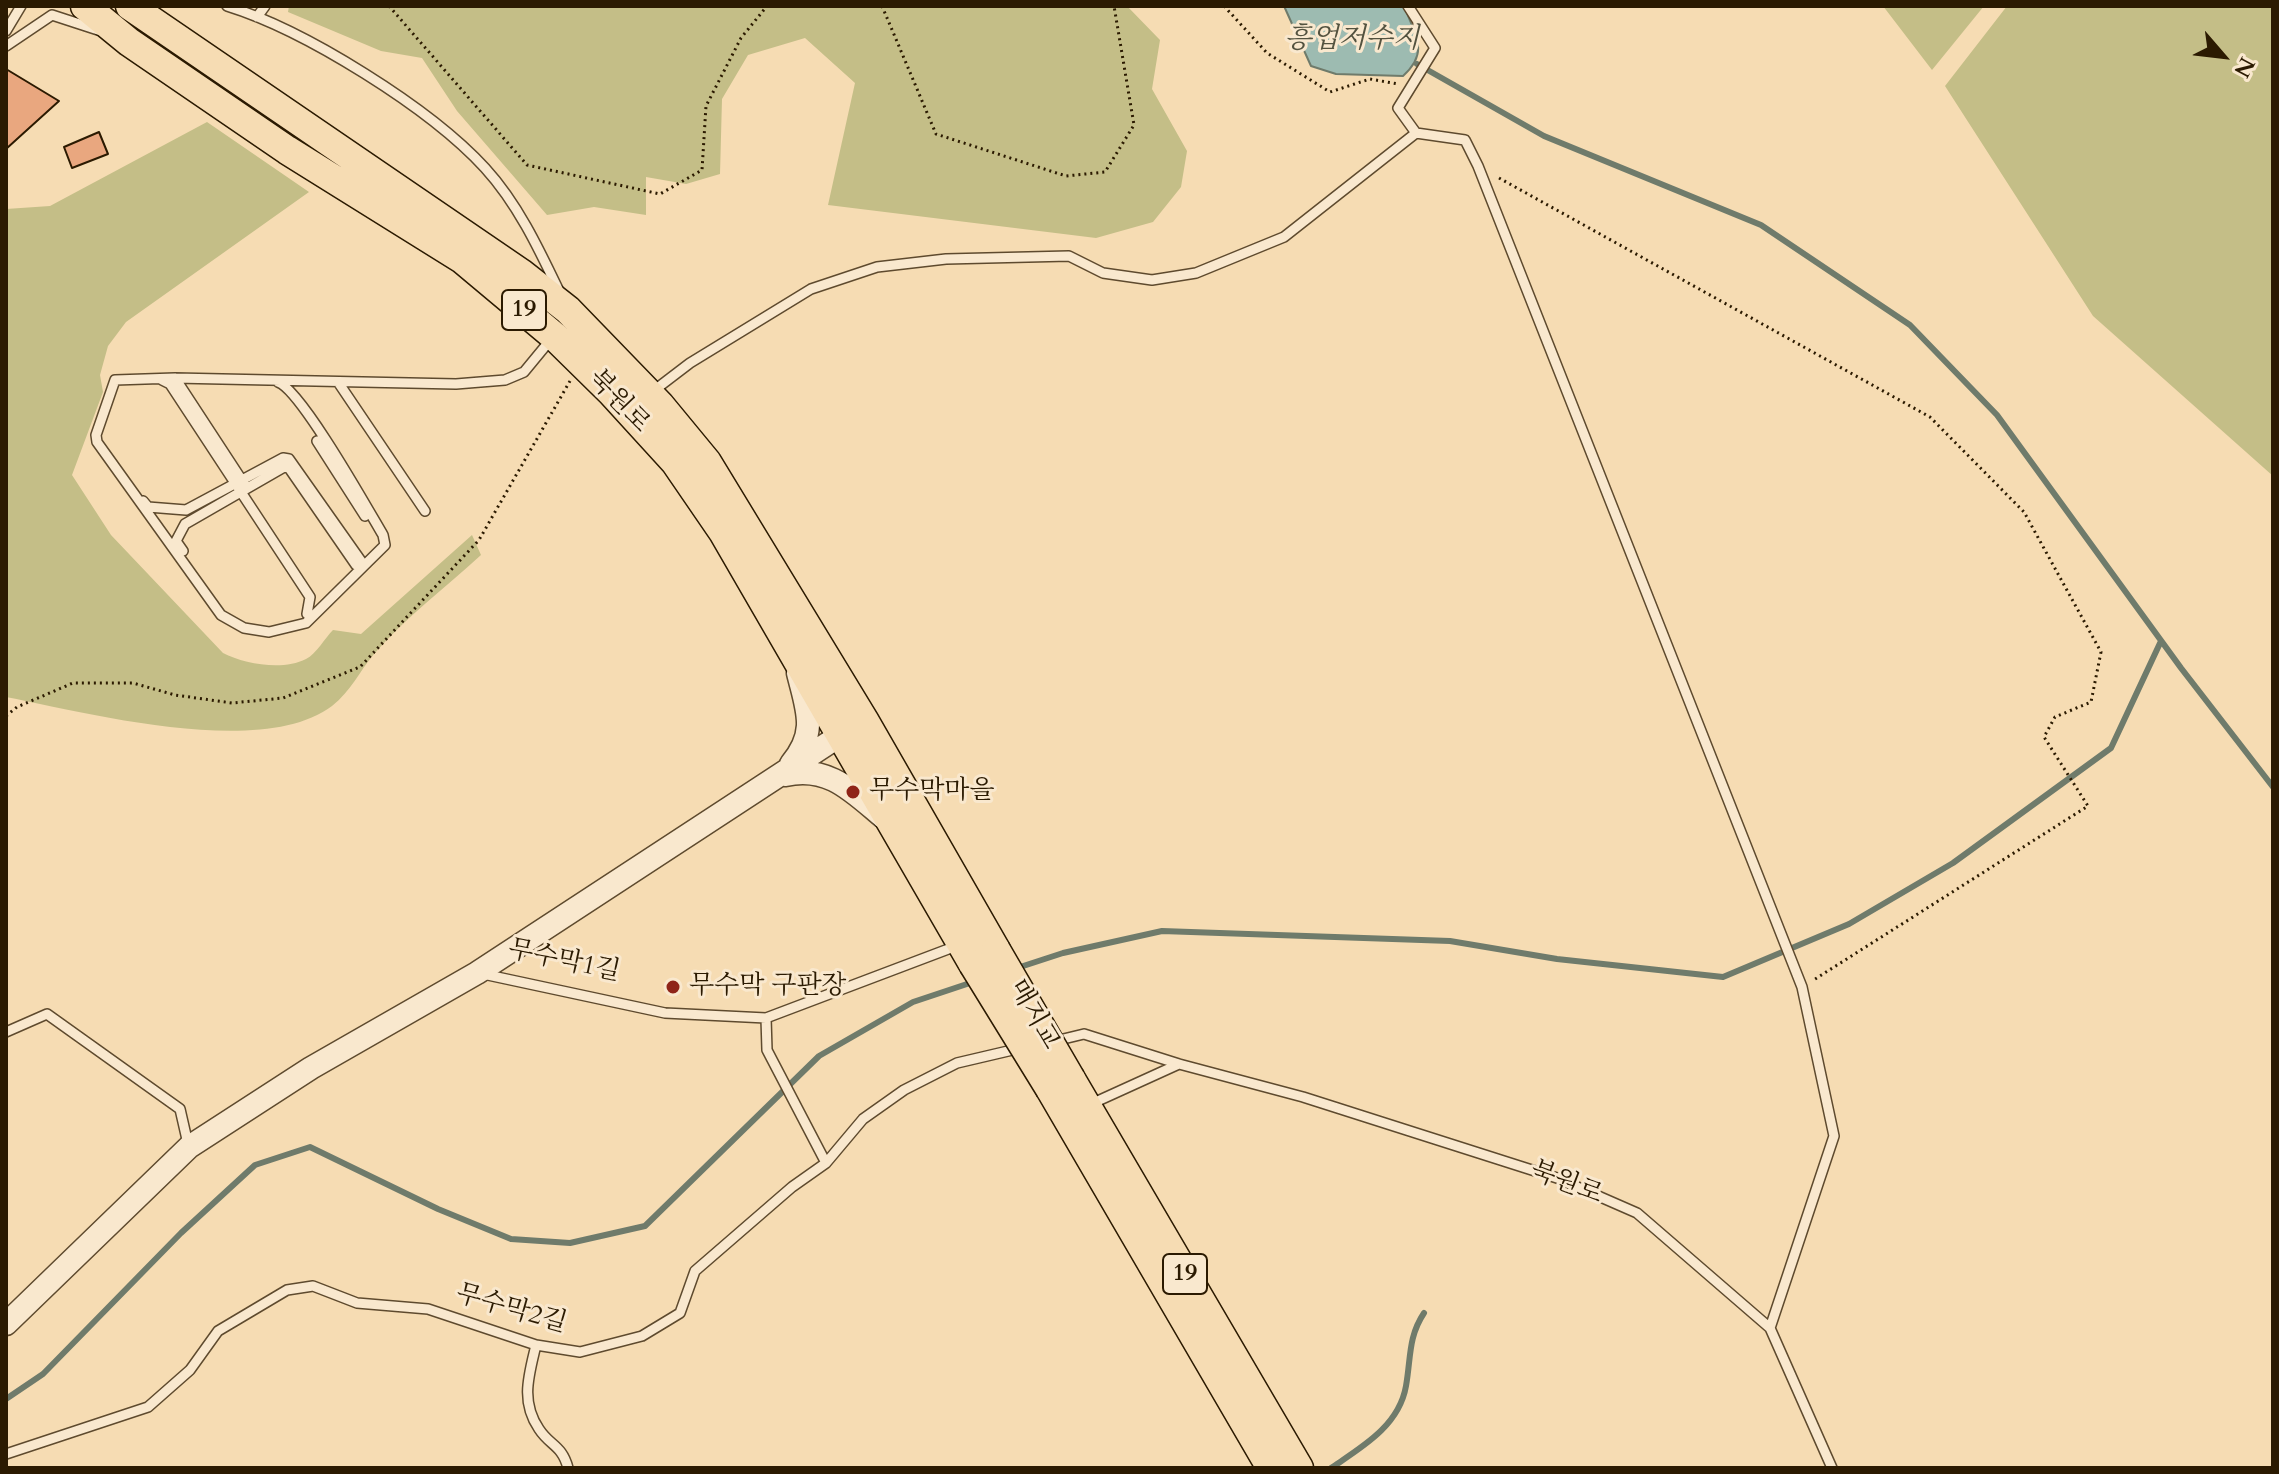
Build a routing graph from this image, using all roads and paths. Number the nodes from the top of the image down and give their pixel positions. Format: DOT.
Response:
graph roads {
  1 [pos="21,6"];
  2 [pos="85,6"];
  3 [pos="130,6"];
  4 [pos="227,6"];
  5 [pos="265,6"];
  6 [pos="389,6"];
  7 [pos="767,6"];
  8 [pos="882,6"];
  9 [pos="1114,6"];
  10 [pos="1224,6"];
  11 [pos="1408,6"];
  12 [pos="257,17"];
  13 [pos="6,31"];
  14 [pos="129,42"];
  15 [pos="6,46"];
  16 [pos="1413,86"];
  17 [pos="1416,133"];
  18 [pos="1478,166"];
  19 [pos="568,310"];
  20 [pos="554,336"];
  21 [pos="173,381"];
  22 [pos="278,382"];
  23 [pos="338,382"];
  24 [pos="650,394"];
  25 [pos="241,486"];
  26 [pos="425,511"];
  27 [pos="359,563"];
  28 [pos="315,602"];
  29 [pos="306,618"];
  30 [pos="793,652"];
  31 [pos="853,727"];
  32 [pos="780,777"];
  33 [pos="897,830"];
  34 [pos="977,953"];
  35 [pos="477,973"];
  36 [pos="1802,987"];
  37 [pos="766,1018"];
  38 [pos="6,1032"];
  39 [pos="1179,1064"];
  40 [pos="1076,1112"];
  41 [pos="189,1147"];
  42 [pos="826,1163"];
  43 [pos="6,1324"];
  44 [pos="1770,1328"];
  45 [pos="536,1345"];
  46 [pos="6,1454"];
  47 [pos="568,1468"];
  48 [pos="1271,1468"];
  49 [pos="1299,1468"];
  50 [pos="1832,1468"];
  1 -- 13 [label="lane"];
  2 -- 14 [label="main road, 북원로 / 19"];
  3 -- 19 [label="main road, 북원로 / 19"];
  4 -- 12 [label="lane"];
  5 -- 12 [label="lane"];
  6 -- 7 [label="path"];
  8 -- 9 [label="path"];
  10 -- 16 [label="path"];
  11 -- 16 [label="lane"];
  12 -- 19 [label="lane"];
  14 -- 15 [label="lane"];
  14 -- 20 [label="main road, 북원로 / 19"];
  16 -- 17 [label="lane"];
  17 -- 18 [label="lane"];
  17 -- 24 [label="lane"];
  18 -- 36 [label="lane"];
  18 -- 36 [label="path"];
  19 -- 24 [label="main road, 북원로 / 19"];
  20 -- 23 [label="lane"];
  20 -- 30 [label="main road, 북원로 / 19"];
  21 -- 22 [label="lane"];
  21 -- 25 [label="lane"];
  21 -- 25 [label="lane"];
  21 -- 29 [label="lane"];
  22 -- 23 [label="lane"];
  22 -- 27 [label="lane"];
  22 -- 29 [label="lane"];
  23 -- 26 [label="lane"];
  24 -- 31 [label="main road, 북원로 / 19"];
  25 -- 27 [label="lane"];
  25 -- 29 [label="lane"];
  25 -- 29 [label="lane"];
  27 -- 29 [label="lane"];
  28 -- 29 [label="lane"];
  30 -- 31 [label="main road, 북원로 / 19"];
  30 -- 32 [label="street"];
  31 -- 32 [label="street"];
  31 -- 33 [label="main road, 북원로 / 19"];
  31 -- 34 [label="main road, 북원로 / 19"];
  32 -- 33 [label="street"];
  32 -- 35 [label="street"];
  33 -- 34 [label="main road, 북원로 / 19"];
  34 -- 37 [label="lane, 무수막1길"];
  34 -- 40 [label="main road, 매지교 / 19, bridge"];
  35 -- 37 [label="lane, 무수막1길"];
  35 -- 41 [label="street, 무수막1길"];
  36 -- 44 [label="lane"];
  37 -- 42 [label="lane"];
  38 -- 41 [label="lane"];
  39 -- 40 [label="lane"];
  39 -- 42 [label="lane, 무수막2길"];
  39 -- 44 [label="lane, 북원로"];
  40 -- 48 [label="main road, 19"];
  40 -- 49 [label="main road, 19"];
  41 -- 43 [label="street, 무수막1길"];
  42 -- 45 [label="lane, 무수막2길"];
  44 -- 50 [label="lane, 북원로"];
  45 -- 46 [label="lane, 무수막2길"];
  45 -- 47 [label="lane"];
}
